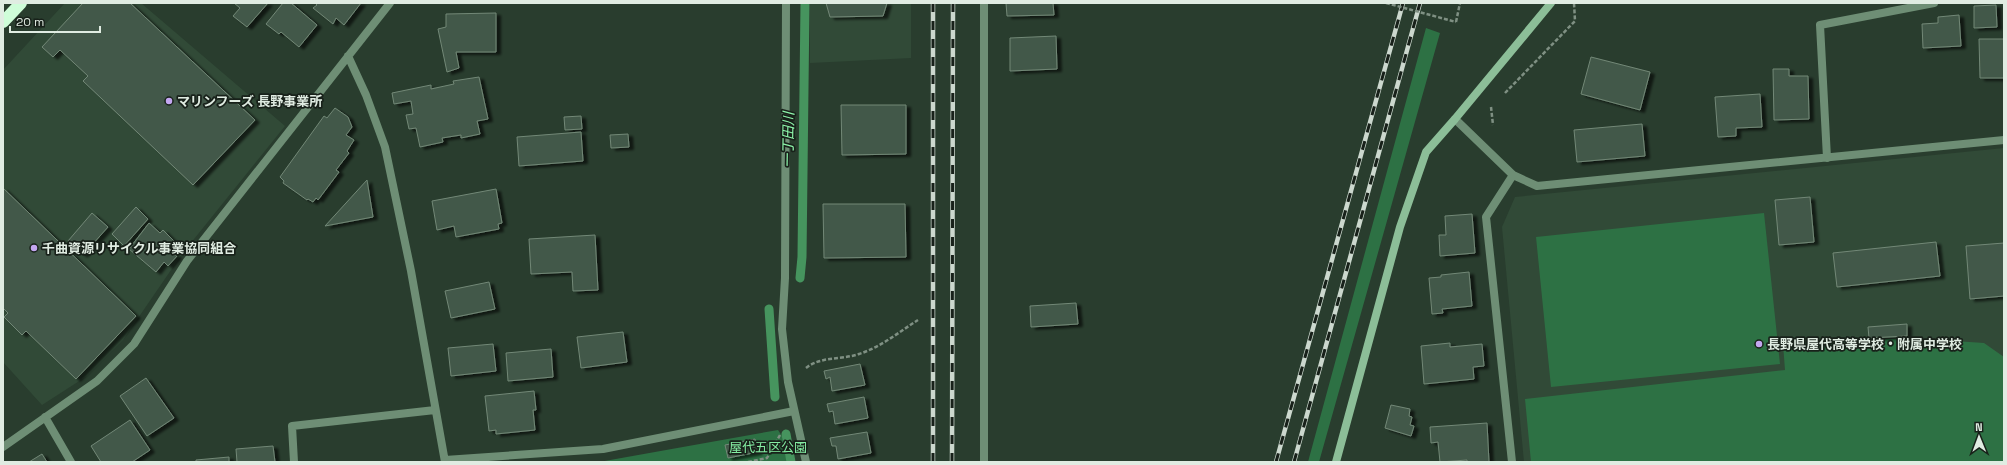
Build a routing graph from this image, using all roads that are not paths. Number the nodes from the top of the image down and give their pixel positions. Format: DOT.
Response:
graph roads {
  1 [pos="21,3"];
  2 [pos="390,3"];
  3 [pos="786,3"];
  4 [pos="984,3"];
  5 [pos="1551,3"];
  6 [pos="1934,3"];
  7 [pos="3,22"];
  8 [pos="348,56"];
  9 [pos="1455,119"];
  10 [pos="2004,140"];
  11 [pos="1827,158"];
  12 [pos="1513,175"];
  13 [pos="435,410"];
  14 [pos="794,411"];
  15 [pos="45,417"];
  16 [pos="3,447"];
  17 [pos="445,461"];
  18 [pos="71,462"];
  19 [pos="294,462"];
  20 [pos="806,462"];
  21 [pos="984,462"];
  22 [pos="1336,462"];
  23 [pos="1512,462"];
  1 -- 7 [label="highway"];
  2 -- 8 [label="street"];
  3 -- 14 [label="street"];
  4 -- 21 [label="street"];
  5 -- 9 [label="street"];
  6 -- 11 [label="street"];
  8 -- 13 [label="street"];
  8 -- 15 [label="street"];
  9 -- 12 [label="street"];
  9 -- 22 [label="street"];
  10 -- 11 [label="street"];
  11 -- 12 [label="street"];
  12 -- 23 [label="street"];
  13 -- 17 [label="street"];
  13 -- 19 [label="street"];
  14 -- 17 [label="street"];
  14 -- 20 [label="street"];
  15 -- 16 [label="street"];
  15 -- 18 [label="street"];
}
